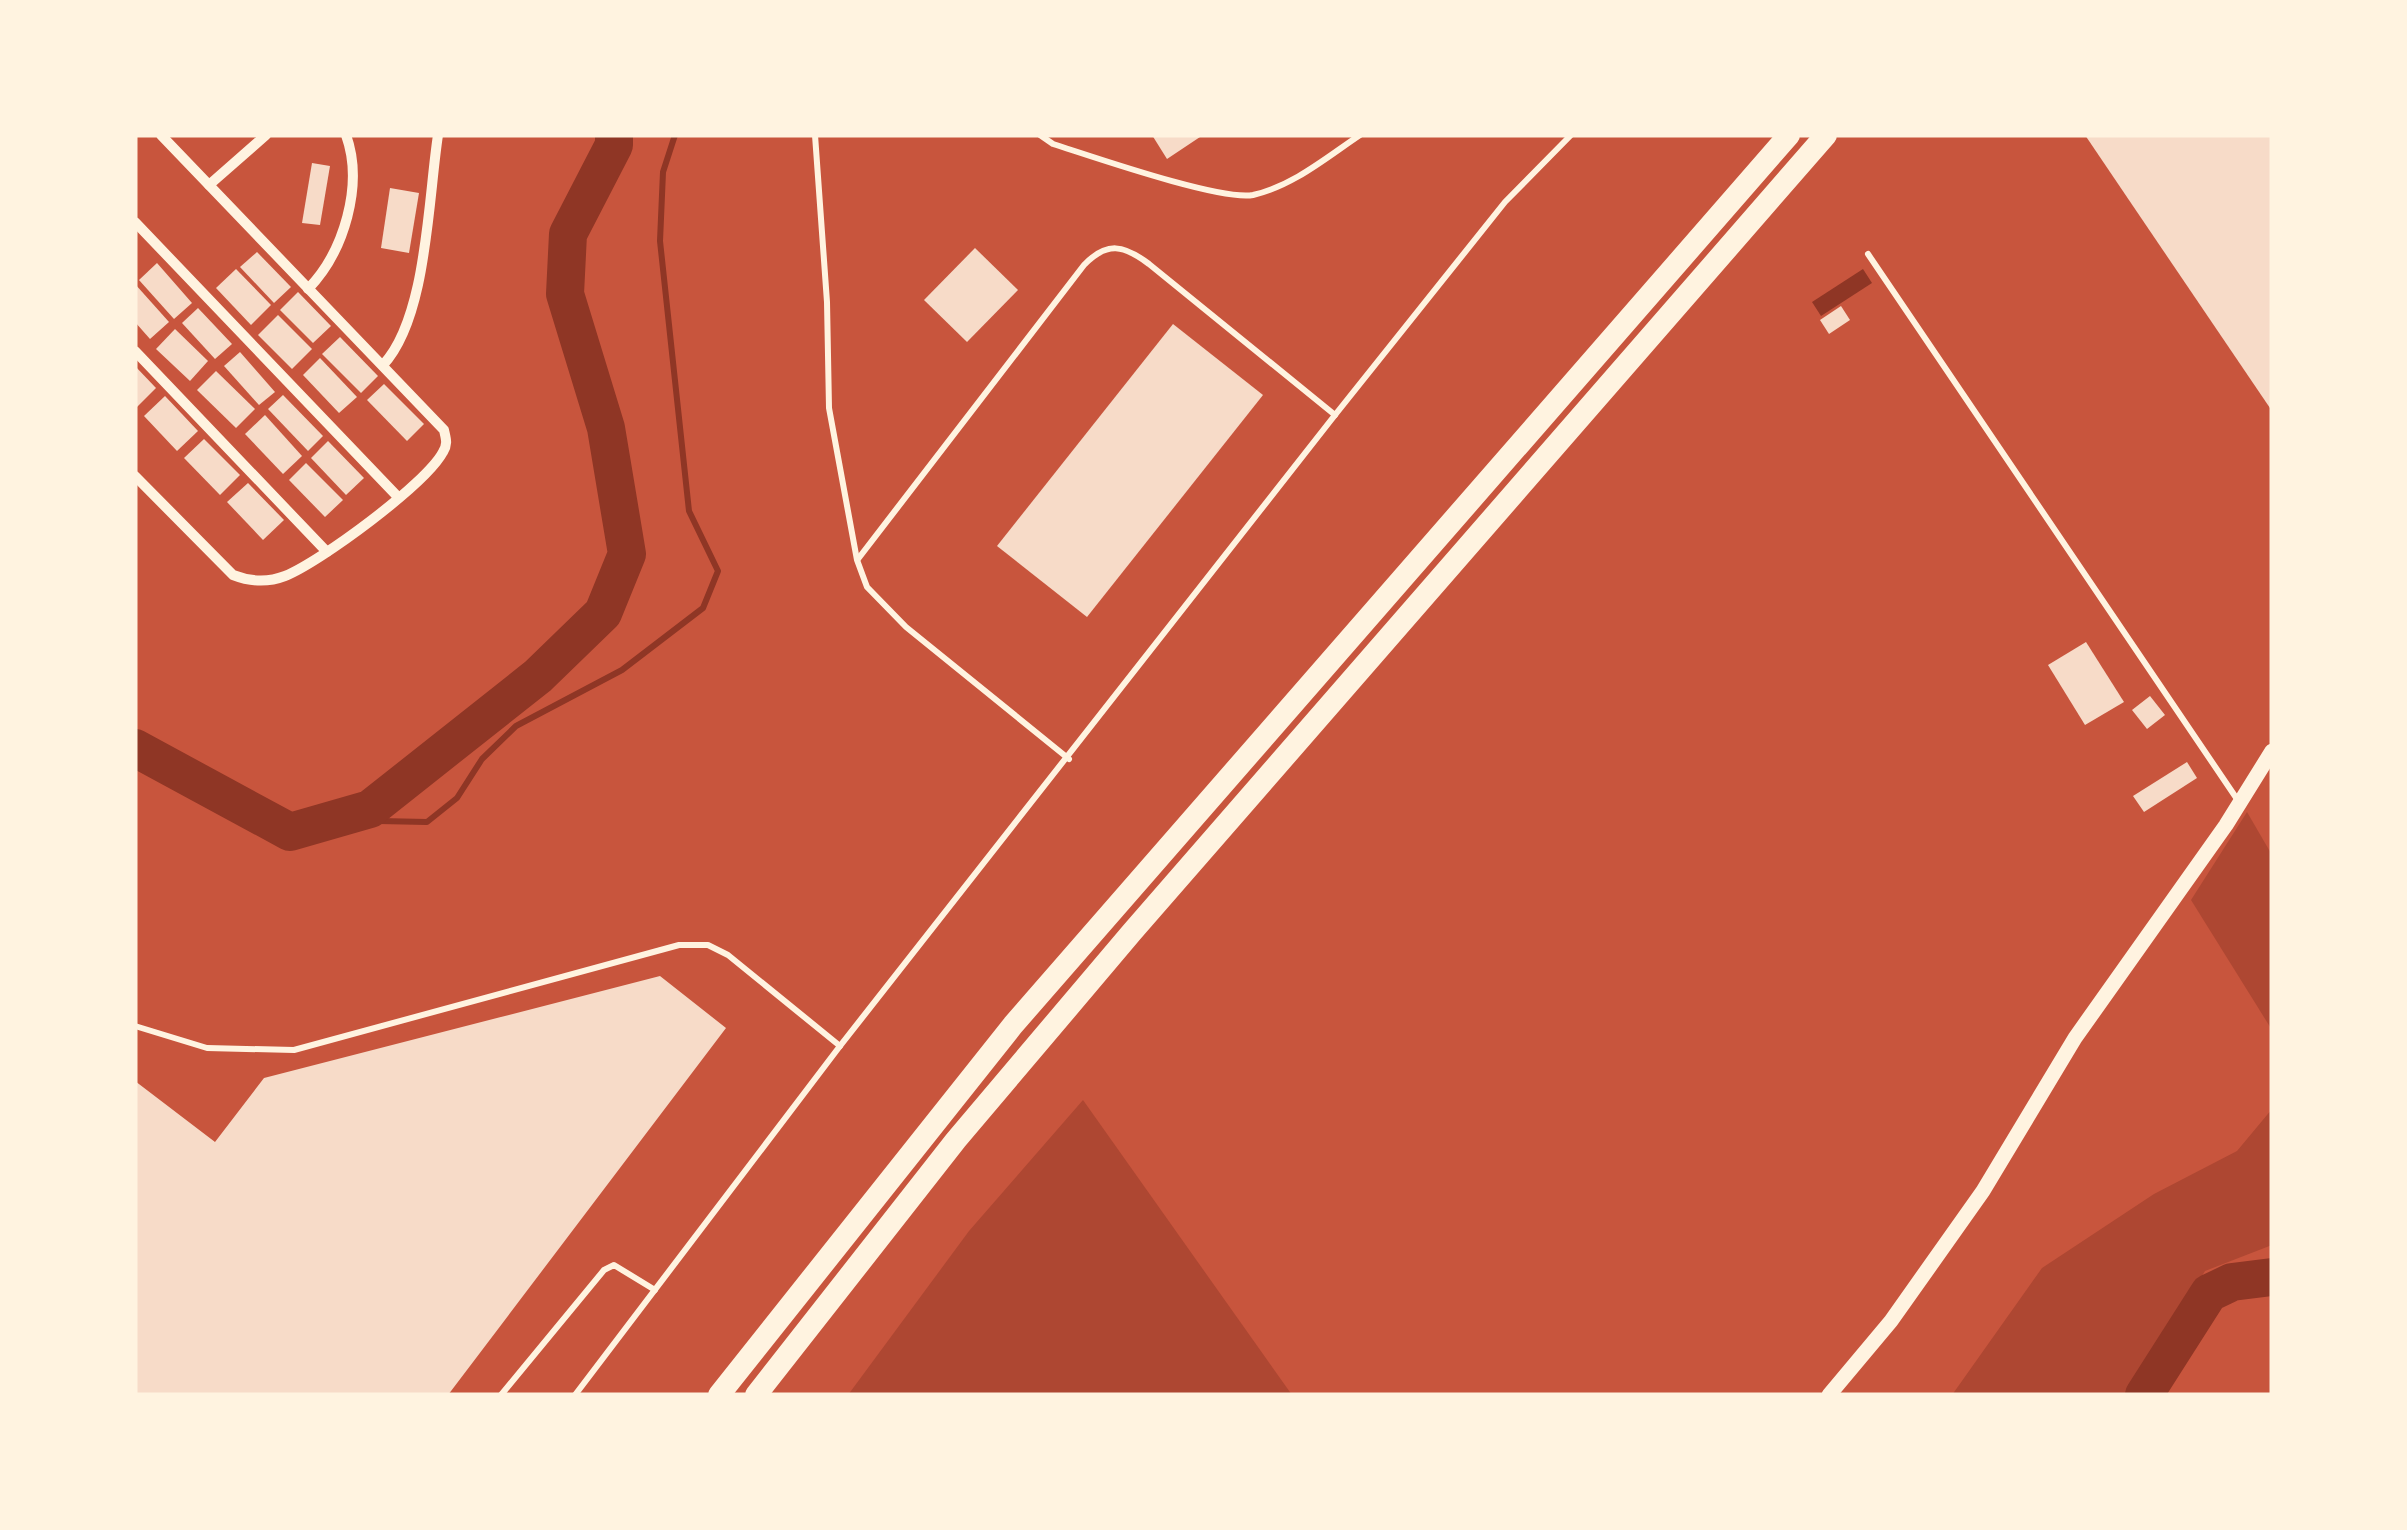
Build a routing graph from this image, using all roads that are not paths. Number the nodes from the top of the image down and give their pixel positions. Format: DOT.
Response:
graph roads {
  1 [pos="161,135"];
  2 [pos="266,135"];
  3 [pos="346,135"];
  4 [pos="438,135"];
  5 [pos="815,135"];
  6 [pos="1040,135"];
  7 [pos="1360,135"];
  8 [pos="1572,135"];
  9 [pos="1789,135"];
  10 [pos="1826,135"];
  11 [pos="210,185"];
  12 [pos="135,222"];
  13 [pos="1868,254"];
  14 [pos="308,289"];
  15 [pos="135,351"];
  16 [pos="382,366"];
  17 [pos="1335,415"];
  18 [pos="135,476"];
  19 [pos="398,497"];
  20 [pos="328,552"];
  21 [pos="857,560"];
  22 [pos="2272,751"];
  23 [pos="1068,759"];
  24 [pos="2239,803"];
  25 [pos="135,1026"];
  26 [pos="840,1046"];
  27 [pos="655,1290"];
  28 [pos="501,1395"];
  29 [pos="575,1395"];
  30 [pos="719,1395"];
  31 [pos="756,1395"];
  32 [pos="1829,1395"];
  1 -- 11 [label="street"];
  2 -- 11 [label="street"];
  3 -- 14 [label="street"];
  4 -- 16 [label="street"];
  5 -- 21 [label="lane"];
  6 -- 7 [label="lane"];
  8 -- 17 [label="lane"];
  9 -- 30 [label="highway"];
  10 -- 31 [label="highway"];
  11 -- 14 [label="street"];
  12 -- 19 [label="street"];
  13 -- 24 [label="lane"];
  14 -- 16 [label="street"];
  15 -- 20 [label="street"];
  16 -- 19 [label="street"];
  17 -- 21 [label="lane"];
  17 -- 23 [label="lane"];
  18 -- 20 [label="street"];
  19 -- 20 [label="street"];
  21 -- 23 [label="lane"];
  22 -- 24 [label="street"];
  23 -- 26 [label="lane"];
  24 -- 32 [label="street"];
  25 -- 26 [label="lane"];
  26 -- 27 [label="lane"];
  27 -- 28 [label="lane"];
  27 -- 29 [label="lane"];
}
